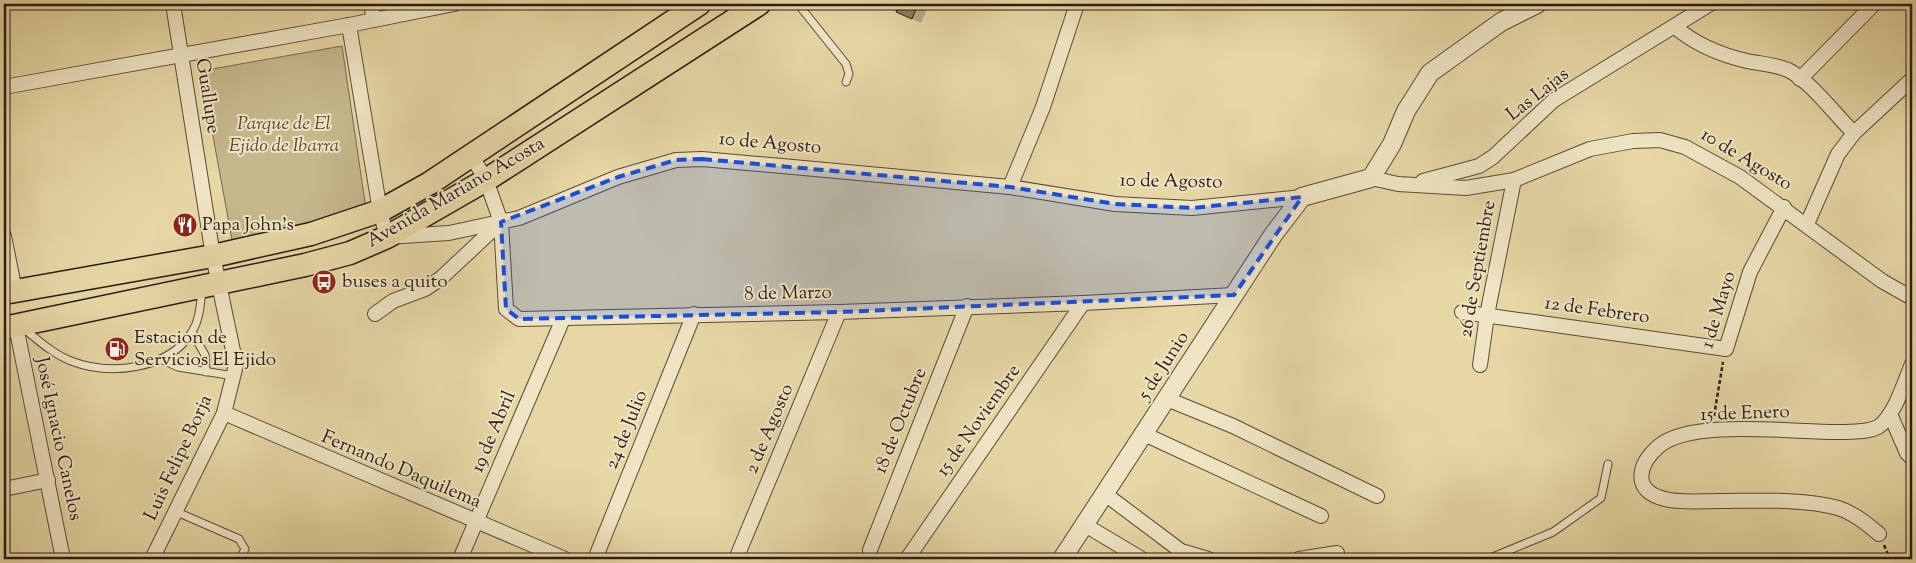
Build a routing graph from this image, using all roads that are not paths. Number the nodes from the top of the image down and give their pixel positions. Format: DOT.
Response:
graph roads {
  1 [pos="172,4"];
  2 [pos="371,4"];
  3 [pos="454,4"];
  4 [pos="699,4"];
  5 [pos="759,4"];
  6 [pos="798,4"];
  7 [pos="1078,4"];
  8 [pos="1537,4"];
  9 [pos="1710,4"];
  10 [pos="1874,4"];
  11 [pos="374,20"];
  12 [pos="349,25"];
  13 [pos="1674,28"];
  14 [pos="182,56"];
  15 [pos="1800,79"];
  16 [pos="1912,79"];
  17 [pos="846,82"];
  18 [pos="4,87"];
  19 [pos="1854,133"];
  20 [pos="471,155"];
  21 [pos="1370,178"];
  22 [pos="486,180"];
  23 [pos="1514,180"];
  24 [pos="1410,185"];
  25 [pos="1010,187"];
  26 [pos="1302,197"];
  27 [pos="1784,207"];
  28 [pos="380,211"];
  29 [pos="501,222"];
  30 [pos="1807,224"];
  31 [pos="4,236"];
  32 [pos="387,237"];
  33 [pos="213,256"];
  34 [pos="210,285"];
  35 [pos="9,292"];
  36 [pos="1234,295"];
  37 [pos="1912,298"];
  38 [pos="1083,304"];
  39 [pos="967,306"];
  40 [pos="839,312"];
  41 [pos="1462,312"];
  42 [pos="375,314"];
  43 [pos="694,314"];
  44 [pos="1488,315"];
  45 [pos="563,319"];
  46 [pos="13,326"];
  47 [pos="192,332"];
  48 [pos="1726,349"];
  49 [pos="160,359"];
  50 [pos="1480,365"];
  51 [pos="206,372"];
  52 [pos="1911,373"];
  53 [pos="235,376"];
  54 [pos="1167,399"];
  55 [pos="224,413"];
  56 [pos="1890,414"];
  57 [pos="1144,434"];
  58 [pos="1912,458"];
  59 [pos="1608,464"];
  60 [pos="48,480"];
  61 [pos="4,489"];
  62 [pos="1105,494"];
  63 [pos="1377,496"];
  64 [pos="177,512"];
  65 [pos="1321,516"];
  66 [pos="476,523"];
  67 [pos="1085,525"];
  68 [pos="1879,534"];
  69 [pos="870,550"];
  70 [pos="1337,553"];
  71 [pos="63,559"];
  72 [pos="152,559"];
  73 [pos="240,559"];
  74 [pos="460,559"];
  75 [pos="565,559"];
  76 [pos="596,559"];
  77 [pos="736,559"];
  78 [pos="907,559"];
  79 [pos="1062,559"];
  80 [pos="1142,559"];
  81 [pos="1208,559"];
  82 [pos="1300,559"];
  83 [pos="1488,559"];
  1 -- 14 [label="street, Guallupe"];
  2 -- 11 [label="street"];
  3 -- 11 [label="street"];
  4 -- 20 [label="highway, Avenida Mariano Acosta"];
  5 -- 22 [label="highway, Avenida Mariano Acosta"];
  6 -- 17 [label="lane"];
  7 -- 25 [label="street"];
  8 -- 21 [label="street"];
  9 -- 13 [label="street, Las Lajas"];
  10 -- 15 [label="street"];
  11 -- 12 [label="street"];
  12 -- 14 [label="street"];
  12 -- 28 [label="street"];
  13 -- 15 [label="street"];
  13 -- 24 [label="street, Las Lajas"];
  14 -- 18 [label="street"];
  14 -- 33 [label="street, Guallupe"];
  15 -- 19 [label="street"];
  16 -- 19 [label="street"];
  19 -- 30 [label="street"];
  20 -- 22 [label="street, 8 de Marzo"];
  20 -- 28 [label="highway, Avenida Mariano Acosta"];
  21 -- 24 [label="street, 10 de Agosto"];
  21 -- 26 [label="street, 10 de Agosto"];
  22 -- 29 [label="street, 8 de Marzo"];
  22 -- 32 [label="highway, Avenida Mariano Acosta"];
  23 -- 24 [label="street, 10 de Agosto"];
  23 -- 27 [label="street, 10 de Agosto"];
  23 -- 44 [label="street, 26 de Septiembre"];
  25 -- 26 [label="street, 10 de Agosto"];
  25 -- 29 [label="street, 10 de Agosto"];
  26 -- 36 [label="street, 5 de Junio"];
  27 -- 30 [label="street, 10 de Agosto"];
  27 -- 48 [label="street, 1 de Mayo"];
  28 -- 32 [label="street"];
  28 -- 33 [label="highway, Avenida Mariano Acosta"];
  29 -- 32 [label="street, 10 de Agosto"];
  29 -- 42 [label="street"];
  29 -- 45 [label="street, 8 de Marzo"];
  30 -- 37 [label="street, 10 de Agosto"];
  31 -- 35 [label="street"];
  32 -- 34 [label="highway, Avenida Mariano Acosta"];
  33 -- 34 [label="street, Guallupe"];
  33 -- 35 [label="highway, Avenida Mariano Acosta"];
  34 -- 46 [label="highway, Avenida Mariano Acosta"];
  34 -- 47 [label="lane"];
  34 -- 53 [label="street, Luis Felipe Borja"];
  36 -- 38 [label="street, 8 de Marzo"];
  36 -- 54 [label="street, 5 de Junio"];
  38 -- 39 [label="street, 8 de Marzo"];
  38 -- 78 [label="street, 15 de Noviembre"];
  39 -- 40 [label="street, 8 de Marzo"];
  39 -- 69 [label="street, 18 de Octubre"];
  40 -- 43 [label="street, 8 de Marzo"];
  40 -- 77 [label="street, 2 de Agosto"];
  41 -- 44 [label="street, 12 de Febrero"];
  43 -- 45 [label="street, 8 de Marzo"];
  43 -- 76 [label="street, 24 de Julio"];
  44 -- 48 [label="street, 12 de Febrero"];
  44 -- 50 [label="street, 26 de Septiembre"];
  45 -- 66 [label="street, 19 de Abril"];
  46 -- 49 [label="lane"];
  46 -- 60 [label="street, José Ignacio Canelos"];
  47 -- 49 [label="lane"];
  47 -- 51 [label="lane"];
  49 -- 51 [label="lane"];
  51 -- 53 [label="lane"];
  52 -- 56 [label="street, 15 de Enero"];
  53 -- 55 [label="street, Luis Felipe Borja"];
  54 -- 57 [label="street, 5 de Junio"];
  54 -- 63 [label="street"];
  55 -- 64 [label="street, Luis Felipe Borja"];
  55 -- 66 [label="street, Fernando Daquilema"];
  56 -- 58 [label="street"];
  56 -- 68 [label="street, 15 de Enero"];
  57 -- 62 [label="street, 5 de Junio"];
  57 -- 65 [label="street"];
  59 -- 83 [label="lane"];
  60 -- 61 [label="street"];
  60 -- 71 [label="street, José Ignacio Canelos"];
  62 -- 67 [label="street, 5 de Junio"];
  62 -- 81 [label="street"];
  64 -- 72 [label="street, Luis Felipe Borja"];
  64 -- 73 [label="lane"];
  66 -- 74 [label="street, 19 de Abril"];
  66 -- 75 [label="street, Fernando Daquilema"];
  67 -- 79 [label="street, 5 de Junio"];
  67 -- 80 [label="street"];
  70 -- 82 [label="street"];
}
